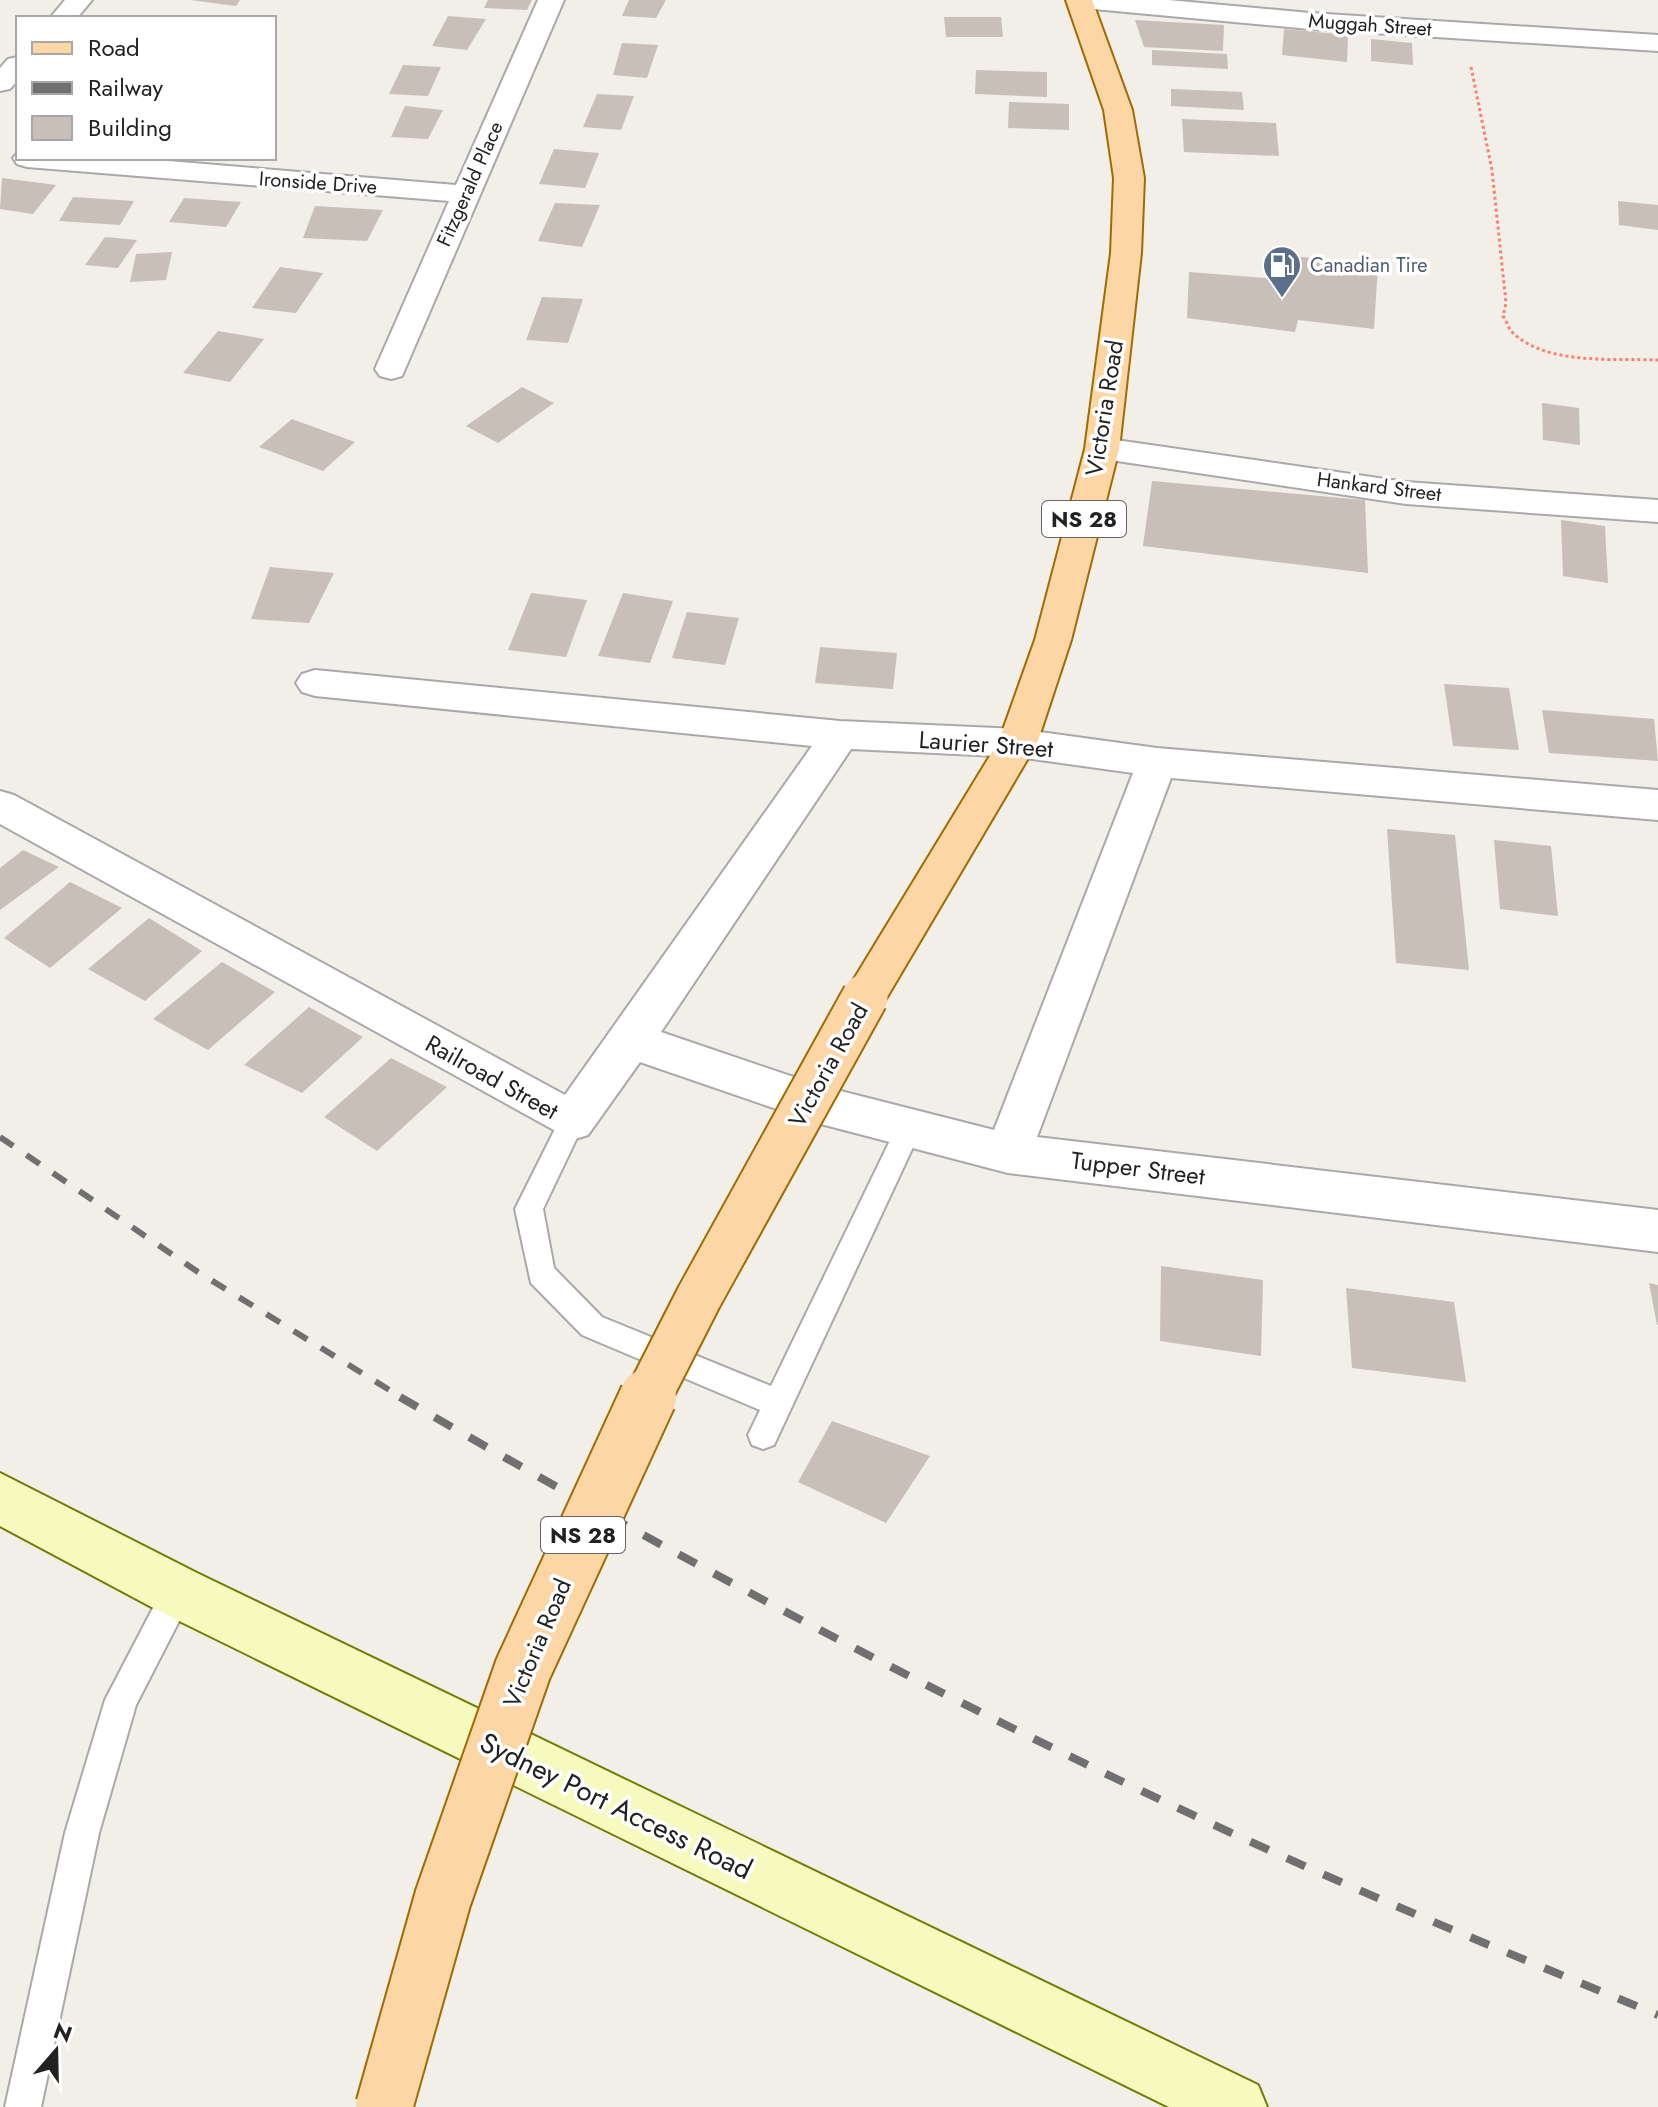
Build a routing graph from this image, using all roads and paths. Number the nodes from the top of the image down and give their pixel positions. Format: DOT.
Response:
graph roads {
  1 [pos="79,0"];
  2 [pos="551,0"];
  3 [pos="1081,0"];
  4 [pos="65,16"];
  5 [pos="1462,32"];
  6 [pos="1658,43"];
  7 [pos="16,67"];
  8 [pos="0,83"];
  9 [pos="51,160"];
  10 [pos="465,194"];
  11 [pos="1658,360"];
  12 [pos="391,369"];
  13 [pos="1102,449"];
  14 [pos="1658,511"];
  15 [pos="315,683"];
  16 [pos="840,735"];
  17 [pos="1018,743"];
  18 [pos="1157,762"];
  19 [pos="1658,805"];
  20 [pos="0,806"];
  21 [pos="632,1039"];
  22 [pos="572,1121"];
  23 [pos="908,1130"];
  24 [pos="1008,1153"];
  25 [pos="1658,1231"];
  26 [pos="778,1403"];
  27 [pos="763,1435"];
  28 [pos="0,1498"];
  29 [pos="178,1592"];
  30 [pos="1190,2094"];
  31 [pos="23,2107"];
  32 [pos="384,2107"];
  33 [pos="1236,2107"];
  1 -- 4 [label="street"];
  2 -- 10 [label="street, Fitzgerald Place"];
  3 -- 5 [label="street, Muggah Street"];
  3 -- 13 [label="main road, Victoria Road / NS 28"];
  5 -- 6 [label="street, Muggah Street"];
  5 -- 11 [label="path"];
  7 -- 8 [label="street"];
  9 -- 10 [label="street, Ironside Drive"];
  10 -- 12 [label="street, Fitzgerald Place"];
  13 -- 14 [label="street, Hankard Street"];
  13 -- 17 [label="main road, Victoria Road / NS 28"];
  15 -- 16 [label="street, Laurier Street"];
  16 -- 17 [label="street, Laurier Street"];
  16 -- 21 [label="street, Railroad Street"];
  17 -- 18 [label="street, Laurier Street"];
  17 -- 32 [label="main road, Victoria Road / NS 28, bridge"];
  18 -- 19 [label="street, Laurier Street"];
  18 -- 24 [label="street"];
  20 -- 22 [label="street, Railroad Street"];
  21 -- 22 [label="street, Railroad Street"];
  21 -- 23 [label="street, Tupper Street"];
  22 -- 26 [label="lane"];
  23 -- 24 [label="street, Tupper Street"];
  23 -- 26 [label="lane"];
  24 -- 25 [label="street, Tupper Street"];
  26 -- 27 [label="lane"];
  28 -- 29 [label="street, Sydney Port Access Road"];
  29 -- 30 [label="street, Sydney Port Access Road"];
  29 -- 31 [label="lane"];
  30 -- 33 [label="street, Sydney Port Access Road"];
}
